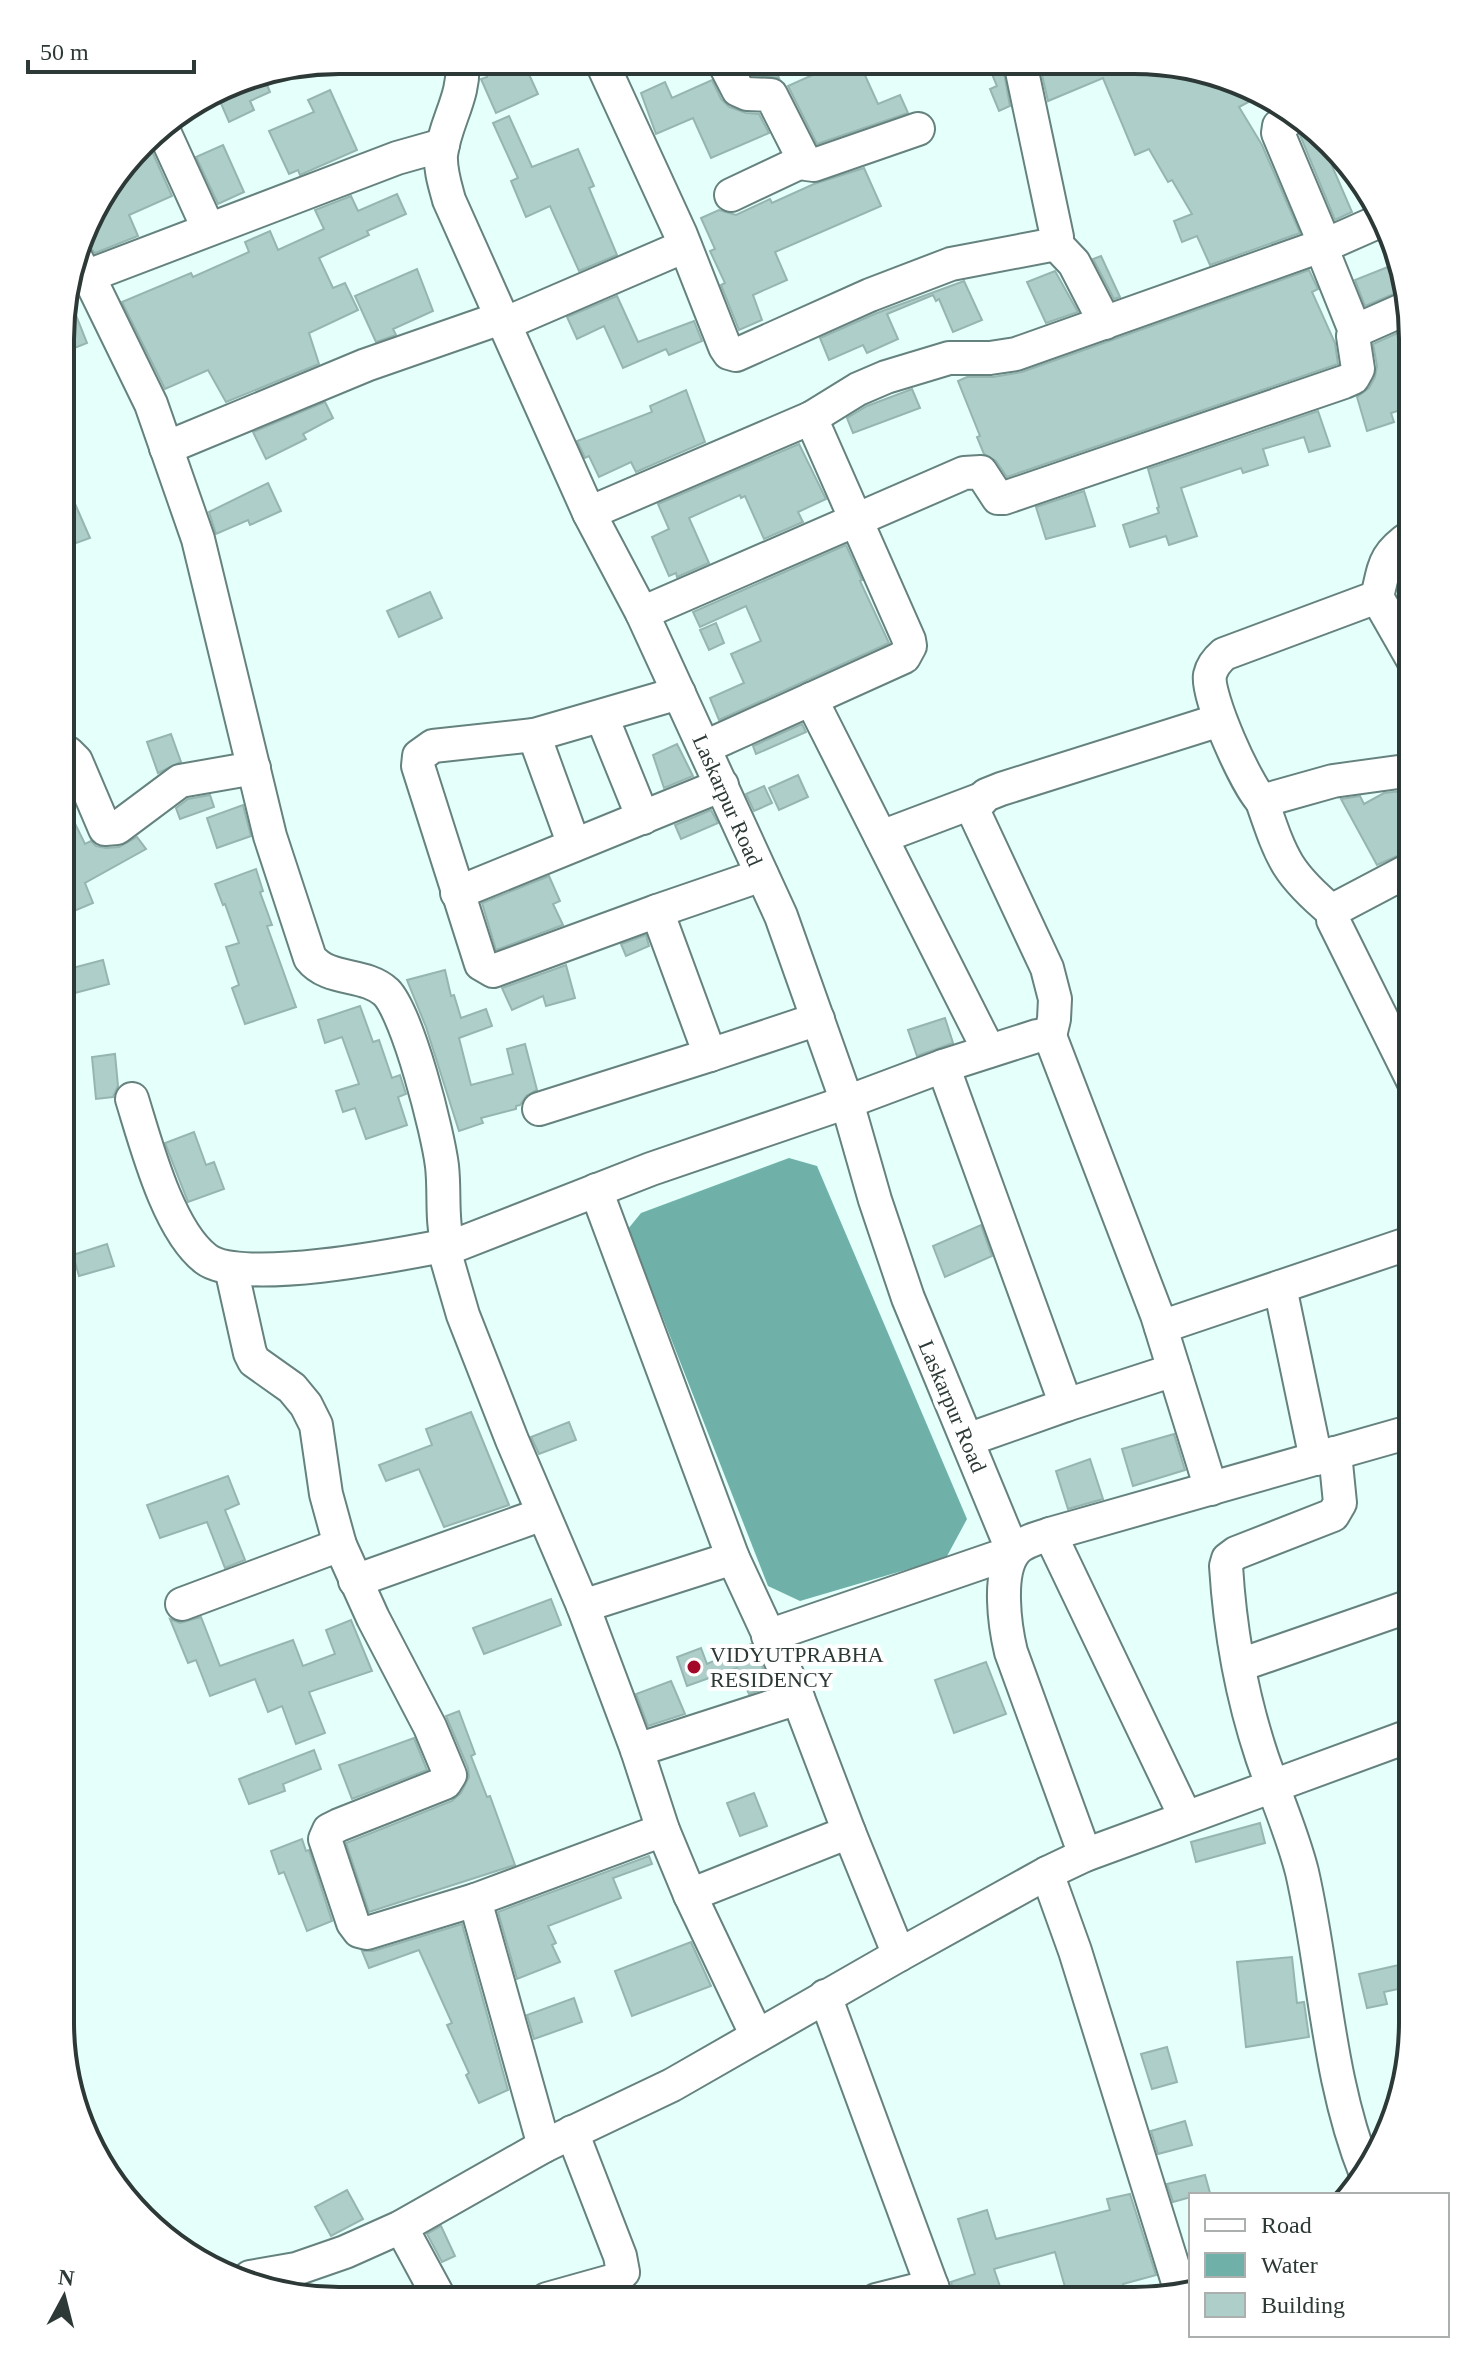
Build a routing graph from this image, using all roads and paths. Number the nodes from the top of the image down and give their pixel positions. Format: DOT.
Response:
graph roads {
  1 [pos="730,74"];
  2 [pos="1023,74"];
  3 [pos="462,75"];
  4 [pos="607,75"];
  5 [pos="1285,122"];
  6 [pos="918,129"];
  7 [pos="167,138"];
  8 [pos="443,145"];
  9 [pos="803,161"];
  10 [pos="731,195"];
  11 [pos="1372,224"];
  12 [pos="208,228"];
  13 [pos="1056,244"];
  14 [pos="1321,245"];
  15 [pos="685,246"];
  16 [pos="84,265"];
  17 [pos="83,269"];
  18 [pos="1397,312"];
  19 [pos="502,321"];
  20 [pos="1105,323"];
  21 [pos="1355,331"];
  22 [pos="811,418"];
  23 [pos="166,448"];
  24 [pos="589,513"];
  25 [pos="856,519"];
  26 [pos="1399,546"];
  27 [pos="1377,597"];
  28 [pos="642,613"];
  29 [pos="1399,635"];
  30 [pos="679,693"];
  31 [pos="811,699"];
  32 [pos="602,717"];
  33 [pos="1220,720"];
  34 [pos="534,735"];
  35 [pos="705,747"];
  36 [pos="74,757"];
  37 [pos="254,768"];
  38 [pos="1399,772"];
  39 [pos="722,785"];
  40 [pos="979,800"];
  41 [pos="1262,801"];
  42 [pos="643,818"];
  43 [pos="881,837"];
  44 [pos="574,845"];
  45 [pos="762,875"];
  46 [pos="1399,876"];
  47 [pos="457,893"];
  48 [pos="657,911"];
  49 [pos="1334,913"];
  50 [pos="818,1019"];
  51 [pos="1050,1036"];
  52 [pos="989,1051"];
  53 [pos="1399,1052"];
  54 [pos="710,1055"];
  55 [pos="943,1066"];
  56 [pos="132,1099"];
  57 [pos="847,1102"];
  58 [pos="539,1109"];
  59 [pos="596,1190"];
  60 [pos="446,1246"];
  61 [pos="1398,1247"];
  62 [pos="231,1268"];
  63 [pos="1280,1287"];
  64 [pos="1161,1327"];
  65 [pos="1174,1370"];
  66 [pos="1066,1405"];
  67 [pos="1398,1435"];
  68 [pos="967,1440"];
  69 [pos="1326,1456"];
  70 [pos="1211,1489"];
  71 [pos="543,1514"];
  72 [pos="1050,1534"];
  73 [pos="340,1545"];
  74 [pos="1013,1552"];
  75 [pos="733,1558"];
  76 [pos="355,1581"];
  77 [pos="182,1604"];
  78 [pos="583,1606"];
  79 [pos="1398,1610"];
  80 [pos="768,1636"];
  81 [pos="1240,1665"];
  82 [pos="798,1698"];
  83 [pos="1398,1740"];
  84 [pos="637,1750"];
  85 [pos="1272,1785"];
  86 [pos="1185,1816"];
  87 [pos="663,1830"];
  88 [pos="849,1832"];
  89 [pos="1085,1855"];
  90 [pos="1047,1873"];
  91 [pos="690,1895"];
  92 [pos="475,1900"];
  93 [pos="899,1955"];
  94 [pos="825,1996"];
  95 [pos="757,2036"];
  96 [pos="572,2132"];
  97 [pos="544,2146"];
  98 [pos="1360,2159"];
  99 [pos="401,2227"];
  100 [pos="261,2275"];
  101 [pos="1178,2283"];
  102 [pos="434,2287"];
  103 [pos="624,2287"];
  104 [pos="933,2287"];
  1 -- 9 [label="street"];
  2 -- 13 [label="street"];
  3 -- 8 [label="street, Laskarpur Road"];
  4 -- 15 [label="street"];
  5 -- 14 [label="street"];
  6 -- 9 [label="street"];
  7 -- 12 [label="street"];
  8 -- 12 [label="street"];
  8 -- 19 [label="street, Laskarpur Road"];
  9 -- 10 [label="street"];
  11 -- 14 [label="street"];
  12 -- 16 [label="street"];
  13 -- 15 [label="street"];
  13 -- 20 [label="street"];
  14 -- 20 [label="street"];
  14 -- 21 [label="street"];
  15 -- 19 [label="street"];
  17 -- 23 [label="street"];
  18 -- 21 [label="street"];
  19 -- 23 [label="street"];
  19 -- 24 [label="street, Laskarpur Road"];
  20 -- 22 [label="street"];
  21 -- 25 [label="street"];
  22 -- 24 [label="street"];
  22 -- 25 [label="street"];
  23 -- 37 [label="street"];
  24 -- 28 [label="street, Laskarpur Road"];
  25 -- 28 [label="street"];
  25 -- 31 [label="street"];
  26 -- 27 [label="street"];
  27 -- 29 [label="street"];
  27 -- 33 [label="street"];
  28 -- 30 [label="street, Laskarpur Road"];
  30 -- 32 [label="street"];
  30 -- 35 [label="street, Laskarpur Road"];
  31 -- 35 [label="street"];
  31 -- 43 [label="street"];
  32 -- 34 [label="street"];
  32 -- 42 [label="street"];
  33 -- 40 [label="street"];
  33 -- 41 [label="street"];
  34 -- 44 [label="street"];
  34 -- 47 [label="street"];
  35 -- 39 [label="street, Laskarpur Road"];
  36 -- 37 [label="street"];
  37 -- 60 [label="street"];
  38 -- 41 [label="street"];
  39 -- 42 [label="street"];
  39 -- 45 [label="street, Laskarpur Road"];
  40 -- 43 [label="street"];
  40 -- 51 [label="street"];
  41 -- 49 [label="street"];
  42 -- 44 [label="street"];
  43 -- 52 [label="street"];
  44 -- 47 [label="street"];
  45 -- 48 [label="street"];
  45 -- 50 [label="street, Laskarpur Road"];
  46 -- 49 [label="street"];
  47 -- 48 [label="street"];
  48 -- 54 [label="street"];
  49 -- 53 [label="street"];
  50 -- 54 [label="street"];
  50 -- 57 [label="street, Laskarpur Road"];
  51 -- 52 [label="street"];
  51 -- 64 [label="street"];
  52 -- 55 [label="street"];
  54 -- 58 [label="street"];
  55 -- 57 [label="street"];
  55 -- 66 [label="street"];
  56 -- 62 [label="street"];
  57 -- 59 [label="street"];
  57 -- 68 [label="street, Laskarpur Road"];
  59 -- 60 [label="street"];
  59 -- 75 [label="street"];
  60 -- 62 [label="street"];
  60 -- 71 [label="street"];
  61 -- 63 [label="street"];
  62 -- 73 [label="street"];
  63 -- 64 [label="street"];
  63 -- 69 [label="street"];
  64 -- 65 [label="street"];
  65 -- 66 [label="street"];
  65 -- 70 [label="street"];
  66 -- 68 [label="street"];
  67 -- 69 [label="street"];
  68 -- 74 [label="street, Laskarpur Road"];
  69 -- 70 [label="street"];
  69 -- 81 [label="street"];
  70 -- 72 [label="street"];
  71 -- 76 [label="street"];
  71 -- 78 [label="street"];
  72 -- 74 [label="street"];
  72 -- 86 [label="street"];
  73 -- 76 [label="street"];
  73 -- 77 [label="street"];
  74 -- 80 [label="street"];
  74 -- 89 [label="street"];
  75 -- 78 [label="street"];
  75 -- 80 [label="street"];
  76 -- 92 [label="street"];
  78 -- 84 [label="street"];
  79 -- 81 [label="street"];
  80 -- 82 [label="street"];
  81 -- 85 [label="street"];
  82 -- 84 [label="street"];
  82 -- 88 [label="street"];
  83 -- 85 [label="street"];
  84 -- 87 [label="street"];
  85 -- 86 [label="street"];
  85 -- 98 [label="street"];
  86 -- 89 [label="street"];
  87 -- 91 [label="street"];
  87 -- 92 [label="street"];
  88 -- 91 [label="street"];
  88 -- 93 [label="street"];
  89 -- 90 [label="street"];
  90 -- 93 [label="street"];
  90 -- 101 [label="street"];
  91 -- 95 [label="street"];
  92 -- 97 [label="street"];
  93 -- 94 [label="street"];
  94 -- 95 [label="street"];
  94 -- 104 [label="street"];
  95 -- 96 [label="street"];
  96 -- 97 [label="street"];
  96 -- 103 [label="street"];
  97 -- 99 [label="street"];
  99 -- 100 [label="street"];
  99 -- 102 [label="street"];
}
